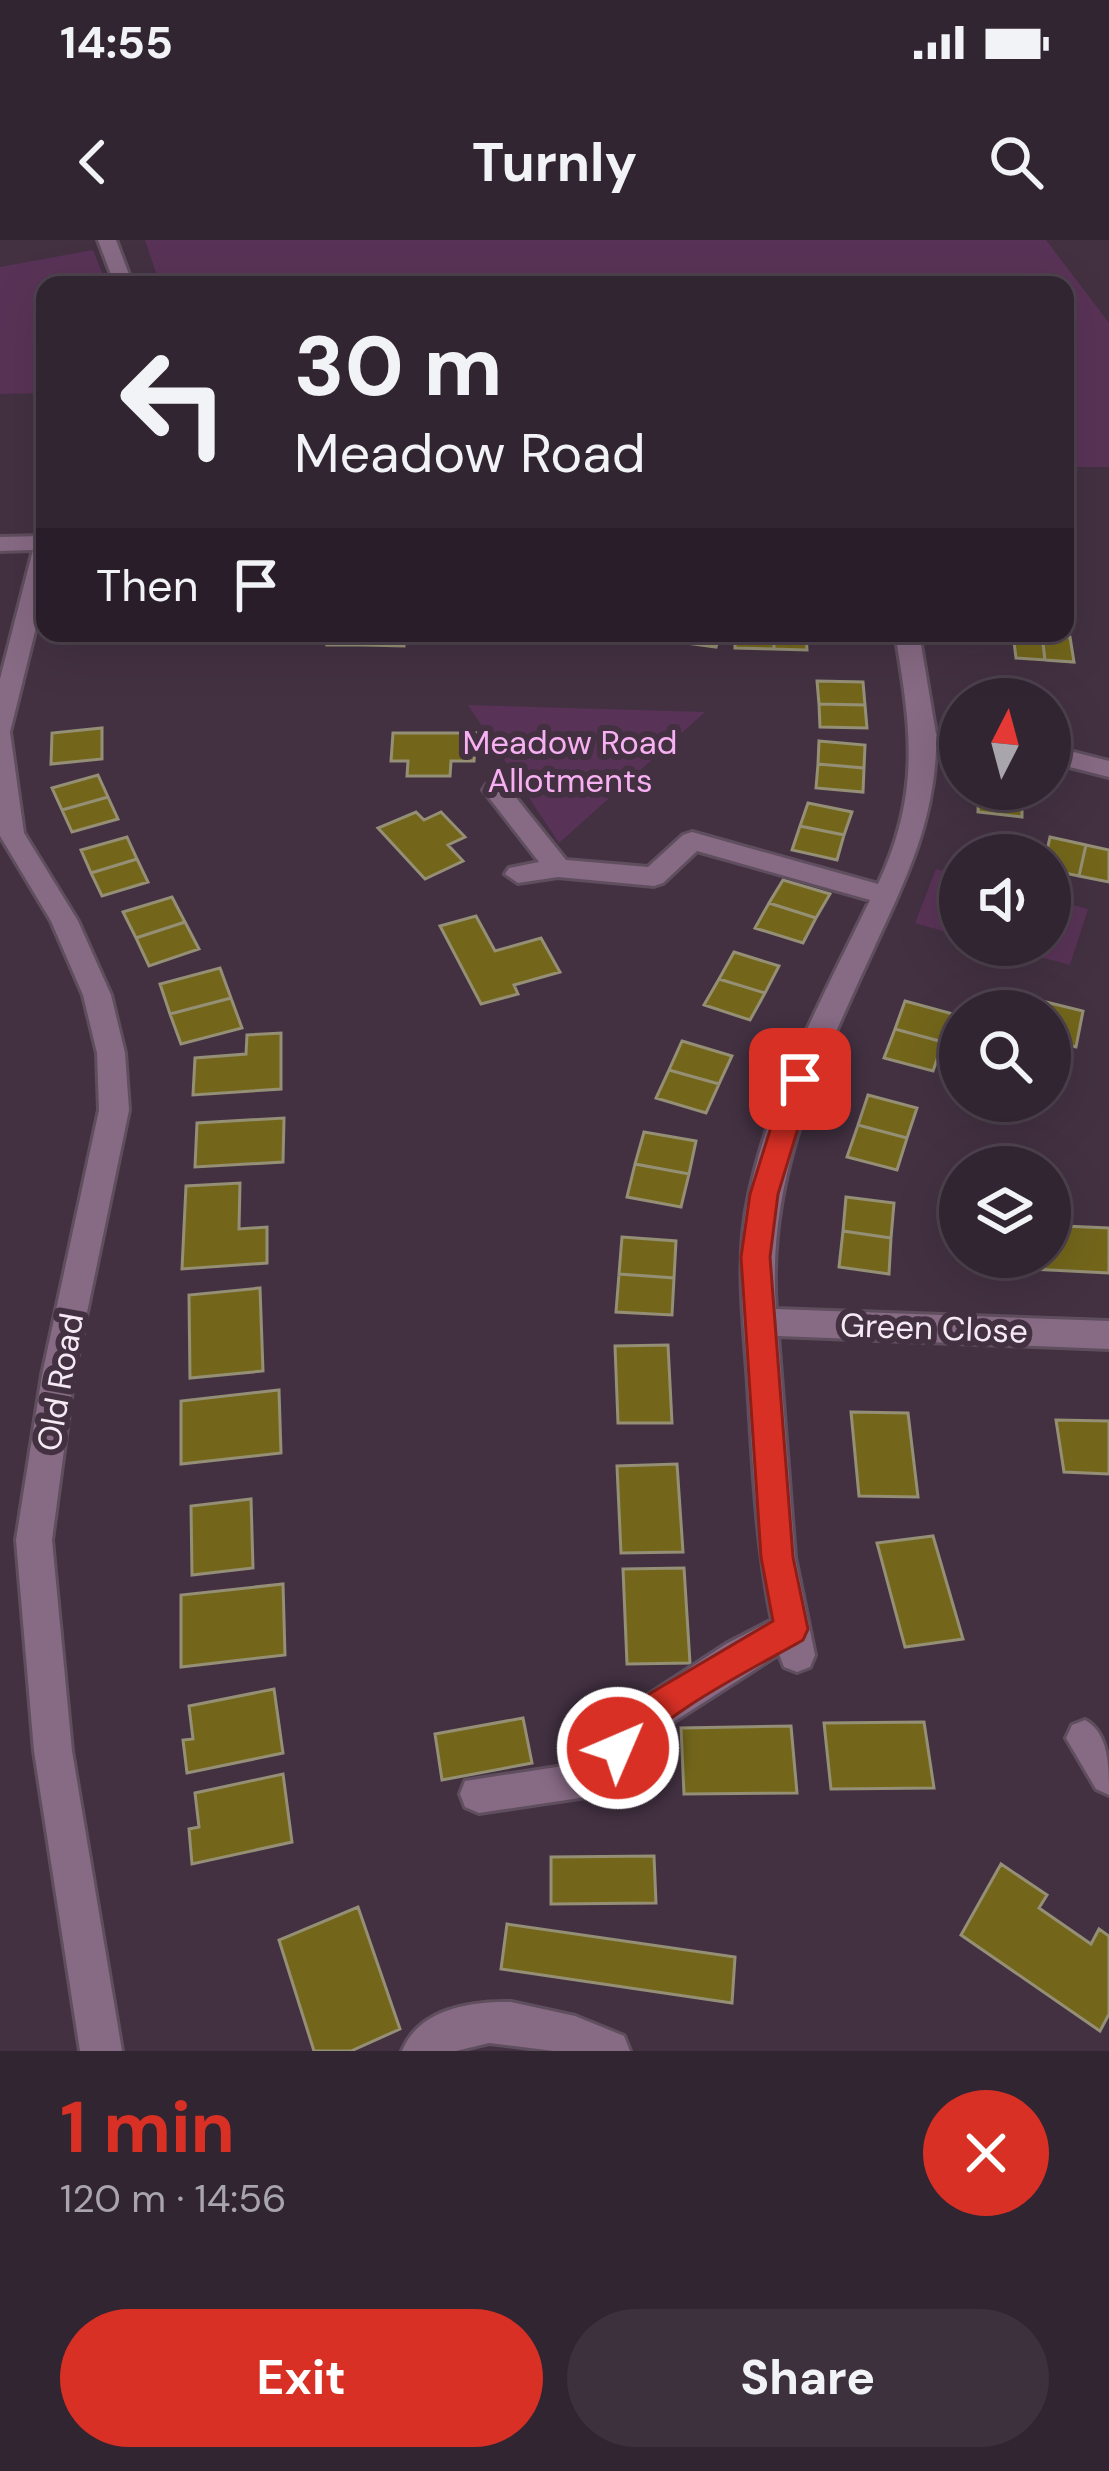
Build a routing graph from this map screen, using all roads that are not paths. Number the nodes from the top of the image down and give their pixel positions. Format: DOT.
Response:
graph roads {
  1 [pos="107,240"];
  2 [pos="121,276"];
  3 [pos="0,544"];
  4 [pos="36,552"];
  5 [pos="36,586"];
  6 [pos="908,642"];
  7 [pos="0,732"];
  8 [pos="924,741"];
  9 [pos="939,742"];
  10 [pos="1071,759"];
  11 [pos="1109,769"];
  12 [pos="496,790"];
  13 [pos="558,868"];
  14 [pos="518,874"];
  15 [pos="889,896"];
  16 [pos="759,1322"];
  17 [pos="1109,1334"];
  18 [pos="1085,1738"];
  19 [pos="1109,1776"];
  20 [pos="479,1794"];
  21 [pos="101,2051"];
  22 [pos="423,2051"];
  23 [pos="609,2051"];
  1 -- 2 [label="street"];
  3 -- 4 [label="street"];
  5 -- 7 [label="street, Old Road"];
  6 -- 8 [label="street"];
  7 -- 21 [label="street, Old Road"];
  8 -- 9 [label="street"];
  8 -- 15 [label="street"];
  10 -- 11 [label="street"];
  12 -- 13 [label="street"];
  13 -- 14 [label="street"];
  13 -- 15 [label="street"];
  15 -- 16 [label="street"];
  16 -- 17 [label="street, Green Close"];
  16 -- 20 [label="street"];
  18 -- 19 [label="street"];
  22 -- 23 [label="street"];
}
